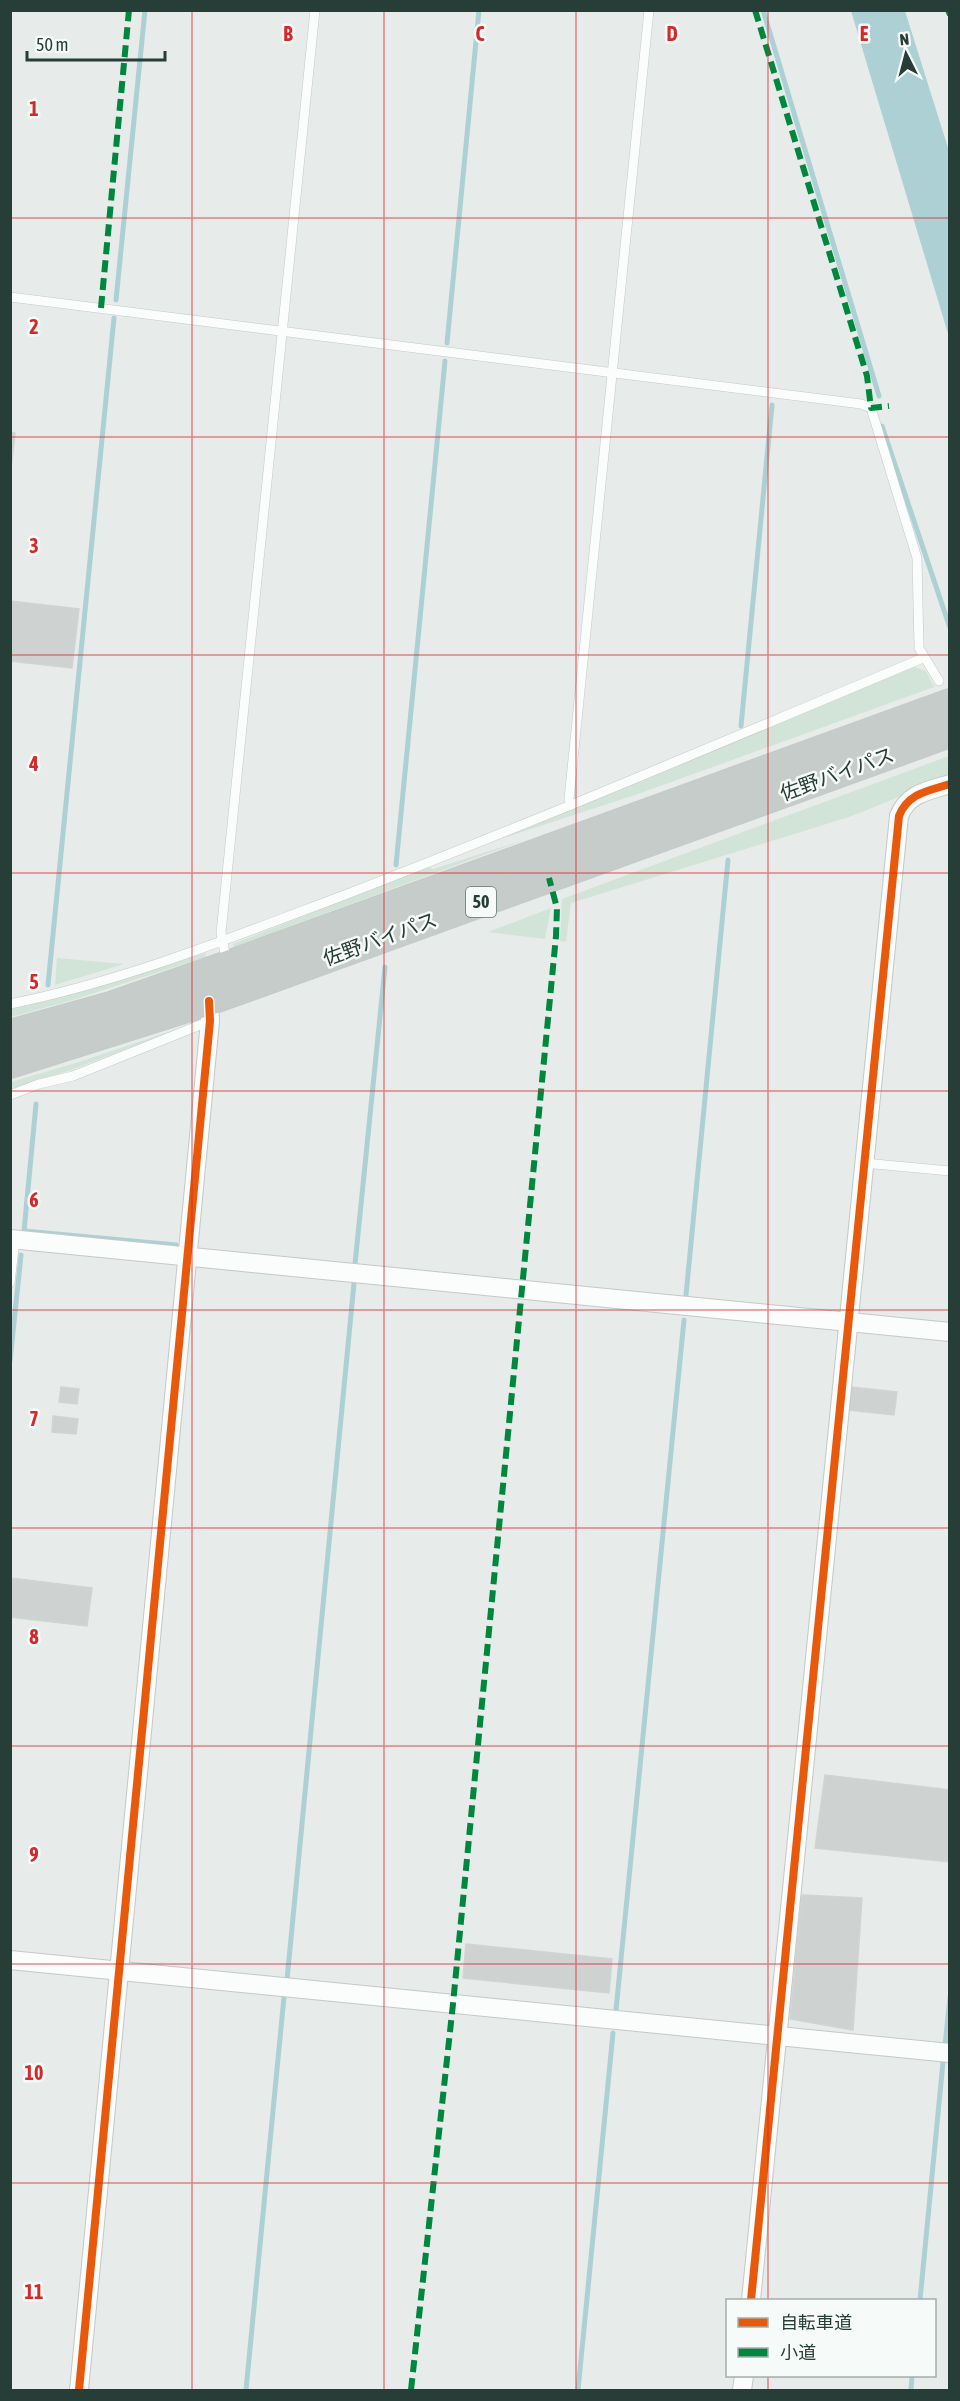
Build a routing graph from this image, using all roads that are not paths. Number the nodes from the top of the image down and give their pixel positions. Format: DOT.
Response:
graph roads {
  1 [pos="315,10"];
  2 [pos="649,10"];
  3 [pos="10,297"];
  4 [pos="283,331"];
  5 [pos="613,373"];
  6 [pos="923,658"];
  7 [pos="944,692"];
  8 [pos="950,733"];
  9 [pos="950,784"];
  10 [pos="571,805"];
  11 [pos="224,953"];
  12 [pos="10,1004"];
  13 [pos="209,1011"];
  14 [pos="10,1034"];
  15 [pos="10,1064"];
  16 [pos="10,1095"];
  17 [pos="864,1163"];
  18 [pos="950,1171"];
  19 [pos="13,1240"];
  20 [pos="189,1258"];
  21 [pos="10,1283"];
  22 [pos="847,1322"];
  23 [pos="950,1332"];
  24 [pos="10,1960"];
  25 [pos="120,1971"];
  26 [pos="777,2035"];
  27 [pos="950,2053"];
  28 [pos="751,2299"];
  29 [pos="79,2391"];
  1 -- 4 [label="lane"];
  2 -- 5 [label="lane"];
  3 -- 4 [label="lane"];
  4 -- 5 [label="lane"];
  4 -- 11 [label="lane"];
  5 -- 6 [label="lane"];
  5 -- 10 [label="lane"];
  6 -- 7 [label="lane"];
  6 -- 10 [label="lane"];
  7 -- 11 [label="highway, 佐野バイパス / 50"];
  8 -- 13 [label="highway, 佐野バイパス / 50"];
  9 -- 17 [label="street"];
  10 -- 11 [label="lane"];
  11 -- 12 [label="lane"];
  11 -- 14 [label="highway, 佐野バイパス / 50"];
  13 -- 15 [label="highway, 佐野バイパス / 50"];
  13 -- 16 [label="lane"];
  13 -- 20 [label="street"];
  17 -- 18 [label="lane"];
  17 -- 22 [label="street"];
  19 -- 20 [label="street"];
  19 -- 21 [label="lane"];
  20 -- 22 [label="street"];
  20 -- 25 [label="street"];
  22 -- 23 [label="street"];
  22 -- 26 [label="street"];
  24 -- 25 [label="street"];
  25 -- 26 [label="street"];
  25 -- 29 [label="street"];
  26 -- 27 [label="street"];
  26 -- 28 [label="street"];
}
